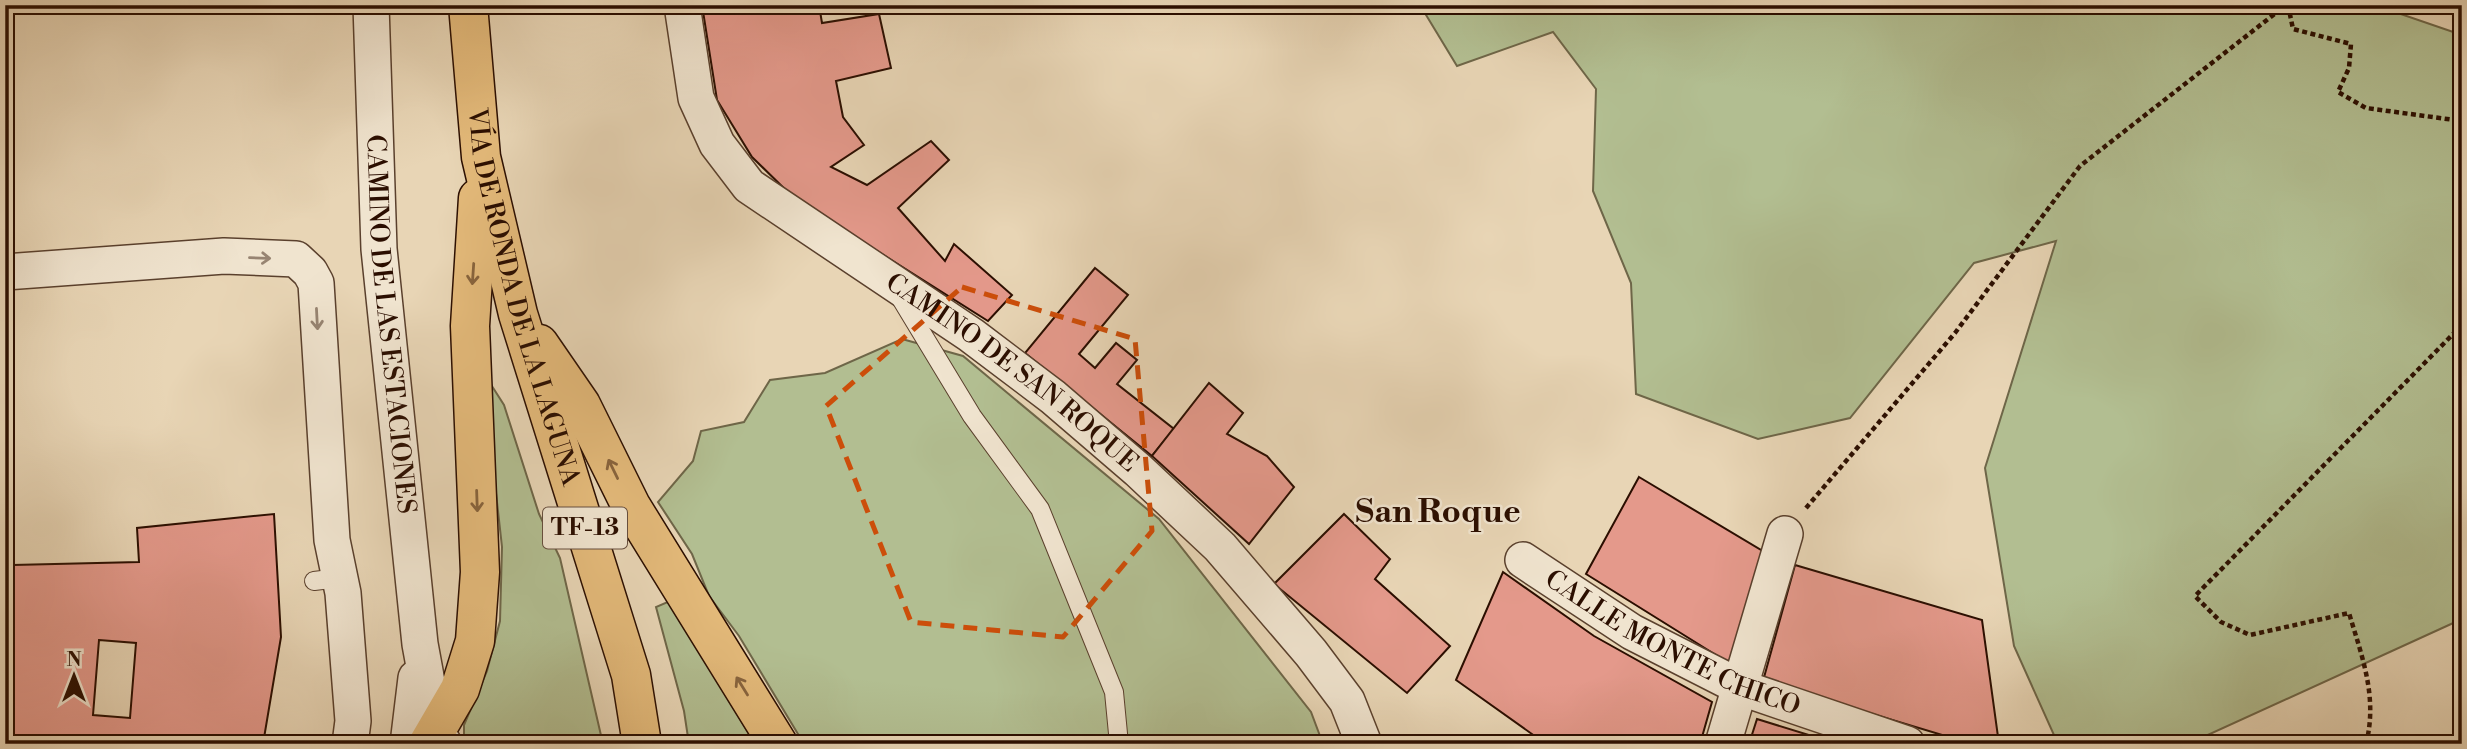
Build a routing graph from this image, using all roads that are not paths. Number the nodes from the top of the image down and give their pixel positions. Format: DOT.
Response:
graph roads {
  1 [pos="371,5"];
  2 [pos="468,5"];
  3 [pos="682,5"];
  4 [pos="481,157"];
  5 [pos="5,272"];
  6 [pos="890,280"];
  7 [pos="518,314"];
  8 [pos="1785,534"];
  9 [pos="1522,560"];
  10 [pos="1742,688"];
  11 [pos="356,736"];
  12 [pos="429,741"];
  13 [pos="642,744"];
  14 [pos="778,744"];
  15 [pos="1119,744"];
  16 [pos="1364,744"];
  17 [pos="1723,744"];
  18 [pos="1907,744"];
  1 -- 12 [label="street, CAMINO DE LAS ESTACIONES"];
  2 -- 4 [label="main road, VÍA DE RONDA DE LA LAGUNA / TF-13"];
  3 -- 6 [label="street, CAMINO DE SAN ROQUE"];
  4 -- 7 [label="main road, VÍA DE RONDA DE LA LAGUNA / TF-13"];
  4 -- 12 [label="main road, one-way"];
  5 -- 11 [label="street, one-way"];
  6 -- 15 [label="lane"];
  6 -- 16 [label="street, CAMINO DE SAN ROQUE"];
  7 -- 13 [label="main road, VÍA DE RONDA DE LA LAGUNA / TF-13"];
  14 -- 7 [label="main road, one-way"];
  8 -- 10 [label="street"];
  9 -- 10 [label="street, CALLE MONTE CHICO"];
  10 -- 17 [label="street"];
  10 -- 18 [label="street, CALLE MONTE CHICO"];
}
